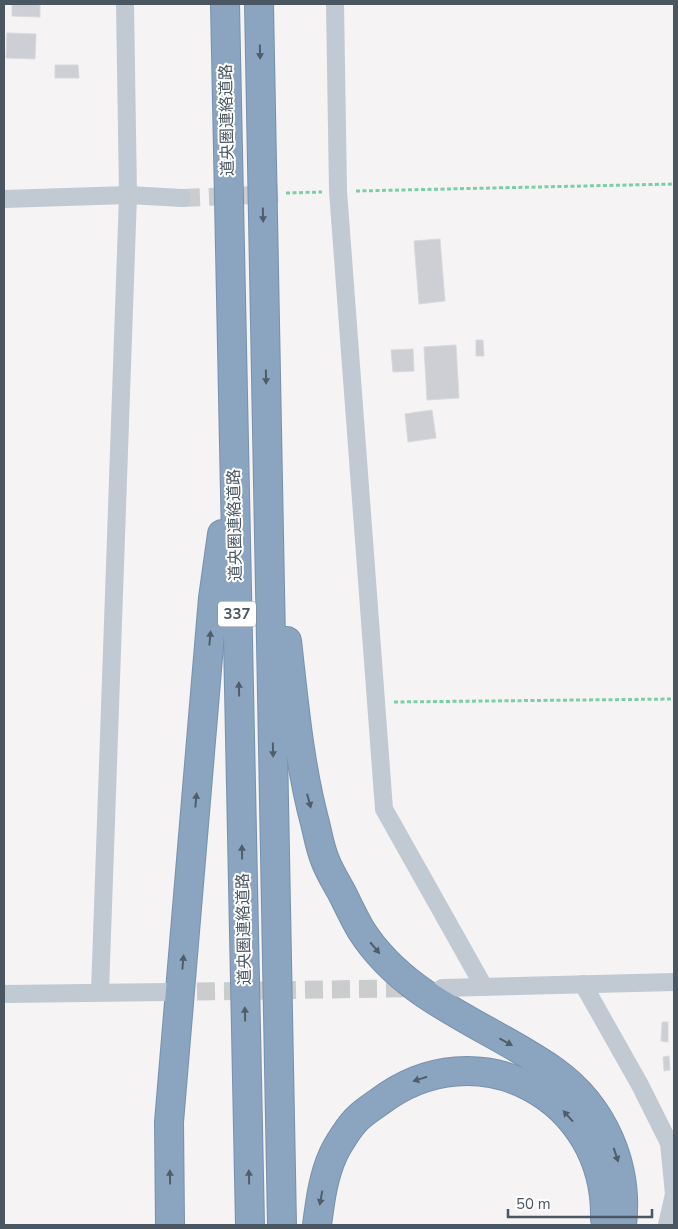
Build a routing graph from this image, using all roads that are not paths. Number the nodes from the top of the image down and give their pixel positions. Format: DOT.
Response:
graph roads {
  1 [pos="125,4"];
  2 [pos="225,4"];
  3 [pos="259,4"];
  4 [pos="335,4"];
  5 [pos="128,195"];
  6 [pos="182,198"];
  7 [pos="4,199"];
  8 [pos="234,450"];
  9 [pos="267,458"];
  10 [pos="674,982"];
  11 [pos="583,984"];
  12 [pos="484,987"];
  13 [pos="442,988"];
  14 [pos="100,992"];
  15 [pos="168,992"];
  16 [pos="4,994"];
  17 [pos="170,1225"];
  18 [pos="250,1225"];
  19 [pos="282,1225"];
  20 [pos="317,1225"];
  21 [pos="605,1225"];
  22 [pos="622,1225"];
  23 [pos="668,1225"];
  1 -- 5 [label="street"];
  2 -- 8 [label="highway, 道央圏連絡道路 / 337"];
  3 -- 9 [label="highway, 道央圏連絡道路 / 337, one-way"];
  4 -- 12 [label="street"];
  5 -- 6 [label="street"];
  5 -- 7 [label="street"];
  5 -- 14 [label="street"];
  17 -- 8 [label="highway, one-way"];
  18 -- 8 [label="highway, 道央圏連絡道路 / 337, one-way"];
  9 -- 19 [label="highway, 道央圏連絡道路 / 337, one-way"];
  9 -- 22 [label="highway, one-way"];
  10 -- 11 [label="street"];
  11 -- 12 [label="street"];
  11 -- 23 [label="street"];
  12 -- 13 [label="street"];
  14 -- 15 [label="street"];
  14 -- 16 [label="street"];
  21 -- 20 [label="highway, one-way"];
}
